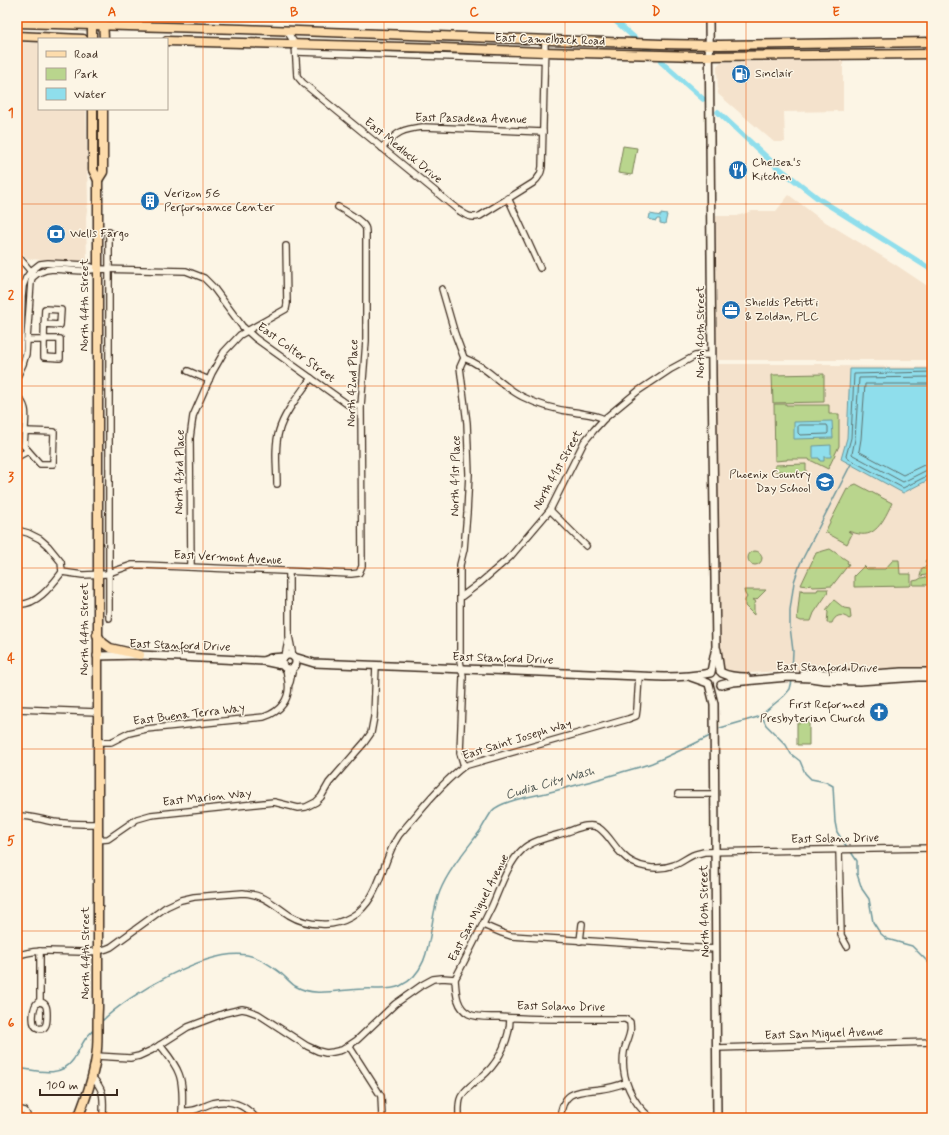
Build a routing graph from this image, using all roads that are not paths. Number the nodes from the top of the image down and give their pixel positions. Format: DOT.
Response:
graph roads {
  1 [pos="104,17"];
  2 [pos="709,17"];
  3 [pos="92,21"];
  4 [pos="17,23"];
  5 [pos="104,26"];
  6 [pos="198,28"];
  7 [pos="287,31"];
  8 [pos="17,36"];
  9 [pos="61,38"];
  10 [pos="92,38"];
  11 [pos="104,38"];
  12 [pos="545,40"];
  13 [pos="168,41"];
  14 [pos="198,42"];
  15 [pos="932,42"];
  16 [pos="854,43"];
  17 [pos="709,45"];
  18 [pos="295,48"];
  19 [pos="932,54"];
  20 [pos="853,55"];
  21 [pos="544,56"];
  22 [pos="709,56"];
  23 [pos="93,110"];
  24 [pos="103,110"];
  25 [pos="543,132"];
  26 [pos="382,148"];
  27 [pos="98,180"];
  28 [pos="508,198"];
  29 [pos="338,207"];
  30 [pos="109,232"];
  31 [pos="286,246"];
  32 [pos="17,255"];
  33 [pos="540,268"];
  34 [pos="97,269"];
  35 [pos="110,269"];
  36 [pos="33,273"];
  37 [pos="442,289"];
  38 [pos="44,324"];
  39 [pos="247,331"];
  40 [pos="27,340"];
  41 [pos="712,355"];
  42 [pos="464,358"];
  43 [pos="17,362"];
  44 [pos="188,372"];
  45 [pos="17,377"];
  46 [pos="311,378"];
  47 [pos="208,380"];
  48 [pos="17,396"];
  49 [pos="361,406"];
  50 [pos="604,419"];
  51 [pos="25,431"];
  52 [pos="28,451"];
  53 [pos="17,457"];
  54 [pos="277,484"];
  55 [pos="550,510"];
  56 [pos="17,530"];
  57 [pos="586,546"];
  58 [pos="191,567"];
  59 [pos="62,572"];
  60 [pos="109,572"];
  61 [pos="289,572"];
  62 [pos="359,573"];
  63 [pos="97,574"];
  64 [pos="460,597"];
  65 [pos="17,604"];
  66 [pos="109,618"];
  67 [pos="97,634"];
  68 [pos="716,647"];
  69 [pos="140,655"];
  70 [pos="97,656"];
  71 [pos="289,656"];
  72 [pos="263,661"];
  73 [pos="314,662"];
  74 [pos="376,665"];
  75 [pos="289,667"];
  76 [pos="461,668"];
  77 [pos="721,672"];
  78 [pos="932,672"];
  79 [pos="710,673"];
  80 [pos="639,676"];
  81 [pos="691,676"];
  82 [pos="932,678"];
  83 [pos="709,683"];
  84 [pos="721,686"];
  85 [pos="714,704"];
  86 [pos="17,710"];
  87 [pos="98,712"];
  88 [pos="97,742"];
  89 [pos="464,766"];
  90 [pos="678,794"];
  91 [pos="715,794"];
  92 [pos="17,816"];
  93 [pos="98,824"];
  94 [pos="98,840"];
  95 [pos="932,848"];
  96 [pos="839,850"];
  97 [pos="715,852"];
  98 [pos="582,924"];
  99 [pos="483,925"];
  100 [pos="580,941"];
  101 [pos="847,946"];
  102 [pos="716,949"];
  103 [pos="40,951"];
  104 [pos="98,951"];
  105 [pos="17,956"];
  106 [pos="455,979"];
  107 [pos="40,1002"];
  108 [pos="510,1018"];
  109 [pos="932,1042"];
  110 [pos="160,1045"];
  111 [pos="349,1046"];
  112 [pos="717,1048"];
  113 [pos="96,1056"];
  114 [pos="92,1077"];
  115 [pos="626,1083"];
  116 [pos="17,1109"];
  117 [pos="182,1111"];
  118 [pos="27,1118"];
  119 [pos="78,1118"];
  120 [pos="103,1118"];
  121 [pos="182,1118"];
  122 [pos="256,1118"];
  123 [pos="382,1118"];
  124 [pos="459,1118"];
  125 [pos="560,1118"];
  126 [pos="651,1118"];
  127 [pos="717,1118"];
  1 -- 5 [label="main road"];
  2 -- 17 [label="street, North 40th Street"];
  3 -- 4 [label="main road, East Camelback Road"];
  3 -- 5 [label="main road, East Camelback Road"];
  3 -- 10 [label="main road"];
  5 -- 6 [label="main road, East Camelback Road"];
  5 -- 11 [label="main road"];
  6 -- 7 [label="main road, East Camelback Road"];
  6 -- 14 [label="main road"];
  7 -- 12 [label="main road, East Camelback Road"];
  7 -- 18 [label="street, East Medlock Drive"];
  8 -- 9 [label="main road"];
  12 -- 17 [label="main road, East Camelback Road"];
  12 -- 21 [label="street"];
  13 -- 14 [label="main road, East Camelback Road"];
  14 -- 18 [label="main road, East Camelback Road"];
  15 -- 16 [label="main road, East Camelback Road"];
  16 -- 17 [label="main road, East Camelback Road"];
  16 -- 20 [label="main road"];
  17 -- 22 [label="street, North 40th Street"];
  18 -- 21 [label="main road, East Camelback Road"];
  18 -- 26 [label="street, East Medlock Drive"];
  19 -- 20 [label="main road, East Camelback Road"];
  20 -- 22 [label="main road, East Camelback Road"];
  21 -- 22 [label="main road, East Camelback Road"];
  21 -- 25 [label="street"];
  22 -- 41 [label="street, North 40th Street"];
  23 -- 27 [label="main road, North 44th Street"];
  24 -- 27 [label="main road, North 44th Street"];
  25 -- 26 [label="street, East Pasadena Avenue"];
  25 -- 28 [label="street, East Medlock Drive"];
  26 -- 28 [label="street, East Medlock Drive"];
  27 -- 34 [label="main road, North 44th Street"];
  28 -- 33 [label="street"];
  29 -- 49 [label="street, North 42nd Place"];
  30 -- 35 [label="street, North 44th Street"];
  31 -- 39 [label="street, North 43rd Place"];
  32 -- 36 [label="street"];
  34 -- 35 [label="street, East Colter Street"];
  34 -- 36 [label="street, East Colter Street"];
  34 -- 63 [label="main road, North 44th Street"];
  35 -- 39 [label="street, East Colter Street"];
  35 -- 60 [label="street, North 44th Street"];
  36 -- 40 [label="street"];
  36 -- 43 [label="street"];
  37 -- 42 [label="street, North 41st Place"];
  38 -- 40 [label="street"];
  39 -- 46 [label="street, East Colter Street"];
  39 -- 47 [label="street, North 43rd Place"];
  40 -- 45 [label="street"];
  41 -- 50 [label="street"];
  41 -- 68 [label="street, North 40th Street"];
  42 -- 50 [label="street"];
  42 -- 64 [label="street, North 41st Place"];
  44 -- 47 [label="street"];
  46 -- 49 [label="street, East Colter Street"];
  46 -- 54 [label="street"];
  47 -- 58 [label="street, North 43rd Place"];
  48 -- 51 [label="street"];
  49 -- 62 [label="street, North 42nd Place"];
  50 -- 55 [label="street, North 41st Street"];
  51 -- 52 [label="street"];
  51 -- 52 [label="street"];
  52 -- 53 [label="street"];
  55 -- 57 [label="street"];
  55 -- 64 [label="street, North 41st Street"];
  56 -- 59 [label="street"];
  58 -- 60 [label="street, East Vermont Avenue"];
  58 -- 61 [label="street, East Vermont Avenue"];
  59 -- 63 [label="street, East Vermont Avenue"];
  59 -- 65 [label="street"];
  60 -- 63 [label="street, East Vermont Avenue"];
  60 -- 66 [label="street, North 44th Street"];
  61 -- 62 [label="street, East Vermont Avenue"];
  61 -- 71 [label="street"];
  63 -- 67 [label="main road, North 44th Street"];
  64 -- 76 [label="street, North 41st Place"];
  67 -- 69 [label="main road"];
  67 -- 70 [label="main road, North 44th Street"];
  68 -- 77 [label="street, North 40th Street"];
  68 -- 79 [label="street, North 40th Street"];
  69 -- 70 [label="street, East Stanford Drive"];
  69 -- 72 [label="street, East Stanford Drive"];
  70 -- 87 [label="main road, North 44th Street"];
  71 -- 72 [label="street, East Stanford Drive"];
  71 -- 73 [label="street, East Stanford Drive"];
  71 -- 75 [label="street"];
  71 -- 75 [label="street"];
  72 -- 75 [label="street, East Stanford Drive"];
  73 -- 74 [label="street, East Stanford Drive"];
  73 -- 75 [label="street, East Stanford Drive"];
  74 -- 76 [label="street, East Stanford Drive"];
  74 -- 94 [label="street, East Marion Way"];
  75 -- 88 [label="street, East Buena Terra Way"];
  76 -- 80 [label="street, East Stanford Drive"];
  76 -- 89 [label="street, North 41st Place"];
  77 -- 78 [label="street, East Stanford Drive"];
  77 -- 79 [label="street"];
  77 -- 84 [label="street"];
  79 -- 81 [label="street, East Stanford Drive"];
  79 -- 83 [label="street"];
  80 -- 81 [label="street, East Stanford Drive"];
  80 -- 89 [label="street, East Saint Joseph Way"];
  81 -- 83 [label="street, East Stanford Drive"];
  82 -- 84 [label="street, East Stanford Drive"];
  83 -- 84 [label="street"];
  83 -- 85 [label="street, North 40th Street"];
  84 -- 85 [label="street, North 40th Street"];
  85 -- 91 [label="street, North 40th Street"];
  86 -- 87 [label="street"];
  87 -- 88 [label="main road, North 44th Street"];
  88 -- 93 [label="main road, North 44th Street"];
  89 -- 104 [label="street, East Saint Joseph Way"];
  90 -- 91 [label="street"];
  91 -- 97 [label="street, North 40th Street"];
  92 -- 93 [label="street"];
  93 -- 94 [label="main road, North 44th Street"];
  94 -- 104 [label="main road, North 44th Street"];
  95 -- 96 [label="street, East Solano Drive"];
  96 -- 97 [label="street, East Solano Drive"];
  96 -- 101 [label="street"];
  97 -- 99 [label="street, East San Miguel Avenue"];
  97 -- 102 [label="street, North 40th Street"];
  98 -- 100 [label="street"];
  99 -- 100 [label="street"];
  99 -- 106 [label="street, East San Miguel Avenue"];
  100 -- 102 [label="street"];
  102 -- 112 [label="street, North 40th Street"];
  103 -- 104 [label="street"];
  103 -- 105 [label="street"];
  103 -- 107 [label="street"];
  104 -- 113 [label="main road, North 44th Street"];
  106 -- 108 [label="street, East Solano Drive"];
  106 -- 111 [label="street, East San Miguel Avenue"];
  108 -- 115 [label="street, East Solano Drive"];
  108 -- 124 [label="street"];
  109 -- 112 [label="street, East San Miguel Avenue"];
  110 -- 111 [label="street, East San Miguel Avenue"];
  110 -- 113 [label="street, East San Miguel Avenue"];
  110 -- 117 [label="street"];
  111 -- 123 [label="street"];
  112 -- 127 [label="street, North 40th Street"];
  113 -- 114 [label="main road, North 44th Street"];
  114 -- 119 [label="main road, North 44th Street"];
  114 -- 120 [label="street"];
  115 -- 125 [label="street"];
  115 -- 126 [label="street"];
  116 -- 118 [label="street"];
  117 -- 121 [label="street"];
  117 -- 122 [label="street"];
}
